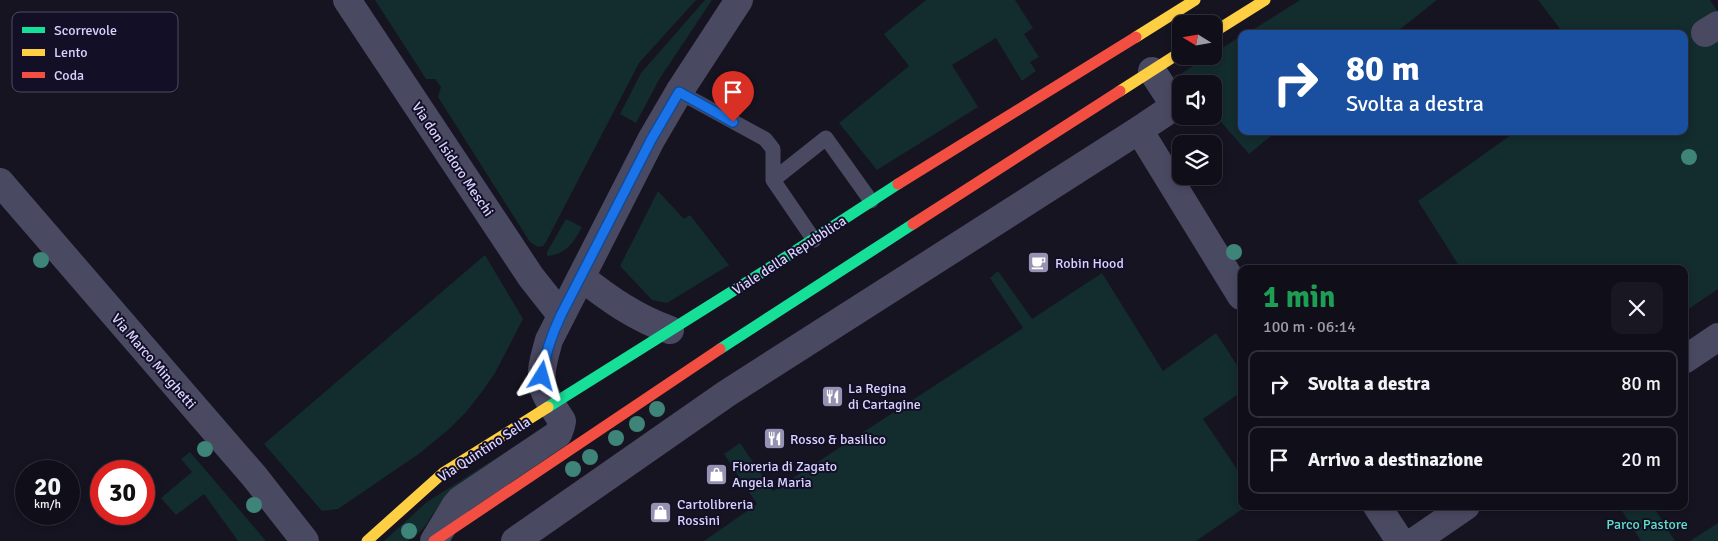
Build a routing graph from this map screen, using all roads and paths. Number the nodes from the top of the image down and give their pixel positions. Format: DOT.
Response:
graph roads {
  1 [pos="347,0"];
  2 [pos="739,0"];
  3 [pos="1195,0"];
  4 [pos="1265,0"];
  5 [pos="1222,27"];
  6 [pos="1172,58"];
  7 [pos="1152,71"];
  8 [pos="679,92"];
  9 [pos="1139,130"];
  10 [pos="773,180"];
  11 [pos="0,182"];
  12 [pos="872,201"];
  13 [pos="814,240"];
  14 [pos="581,277"];
  15 [pos="1238,291"];
  16 [pos="561,315"];
  17 [pos="670,330"];
  18 [pos="1718,337"];
  19 [pos="1688,357"];
  20 [pos="552,404"];
  21 [pos="1380,510"];
  22 [pos="1460,510"];
  23 [pos="305,541"];
  24 [pos="367,541"];
  25 [pos="434,541"];
  26 [pos="515,541"];
  27 [pos="1400,541"];
  28 [pos="1415,541"];
  1 -- 16 [label="street, Via don Isidoro Meschi"];
  2 -- 8 [label="street"];
  3 -- 12 [label="street, Viale della Repubblica"];
  4 -- 5 [label="street"];
  6 -- 7 [label="street"];
  7 -- 9 [label="street"];
  7 -- 25 [label="street"];
  8 -- 10 [label="lane"];
  8 -- 14 [label="street"];
  9 -- 15 [label="street"];
  9 -- 26 [label="street"];
  10 -- 12 [label="lane"];
  10 -- 13 [label="lane"];
  11 -- 23 [label="street, Via Marco Minghetti"];
  12 -- 13 [label="street, Viale della Repubblica"];
  13 -- 17 [label="street, Viale della Repubblica"];
  14 -- 16 [label="street"];
  14 -- 17 [label="street"];
  16 -- 20 [label="street"];
  17 -- 20 [label="street, Viale della Repubblica"];
  18 -- 19 [label="street"];
  20 -- 24 [label="street, Via Quintino Sella"];
  20 -- 25 [label="street"];
  21 -- 27 [label="street"];
  22 -- 28 [label="street"];
}
